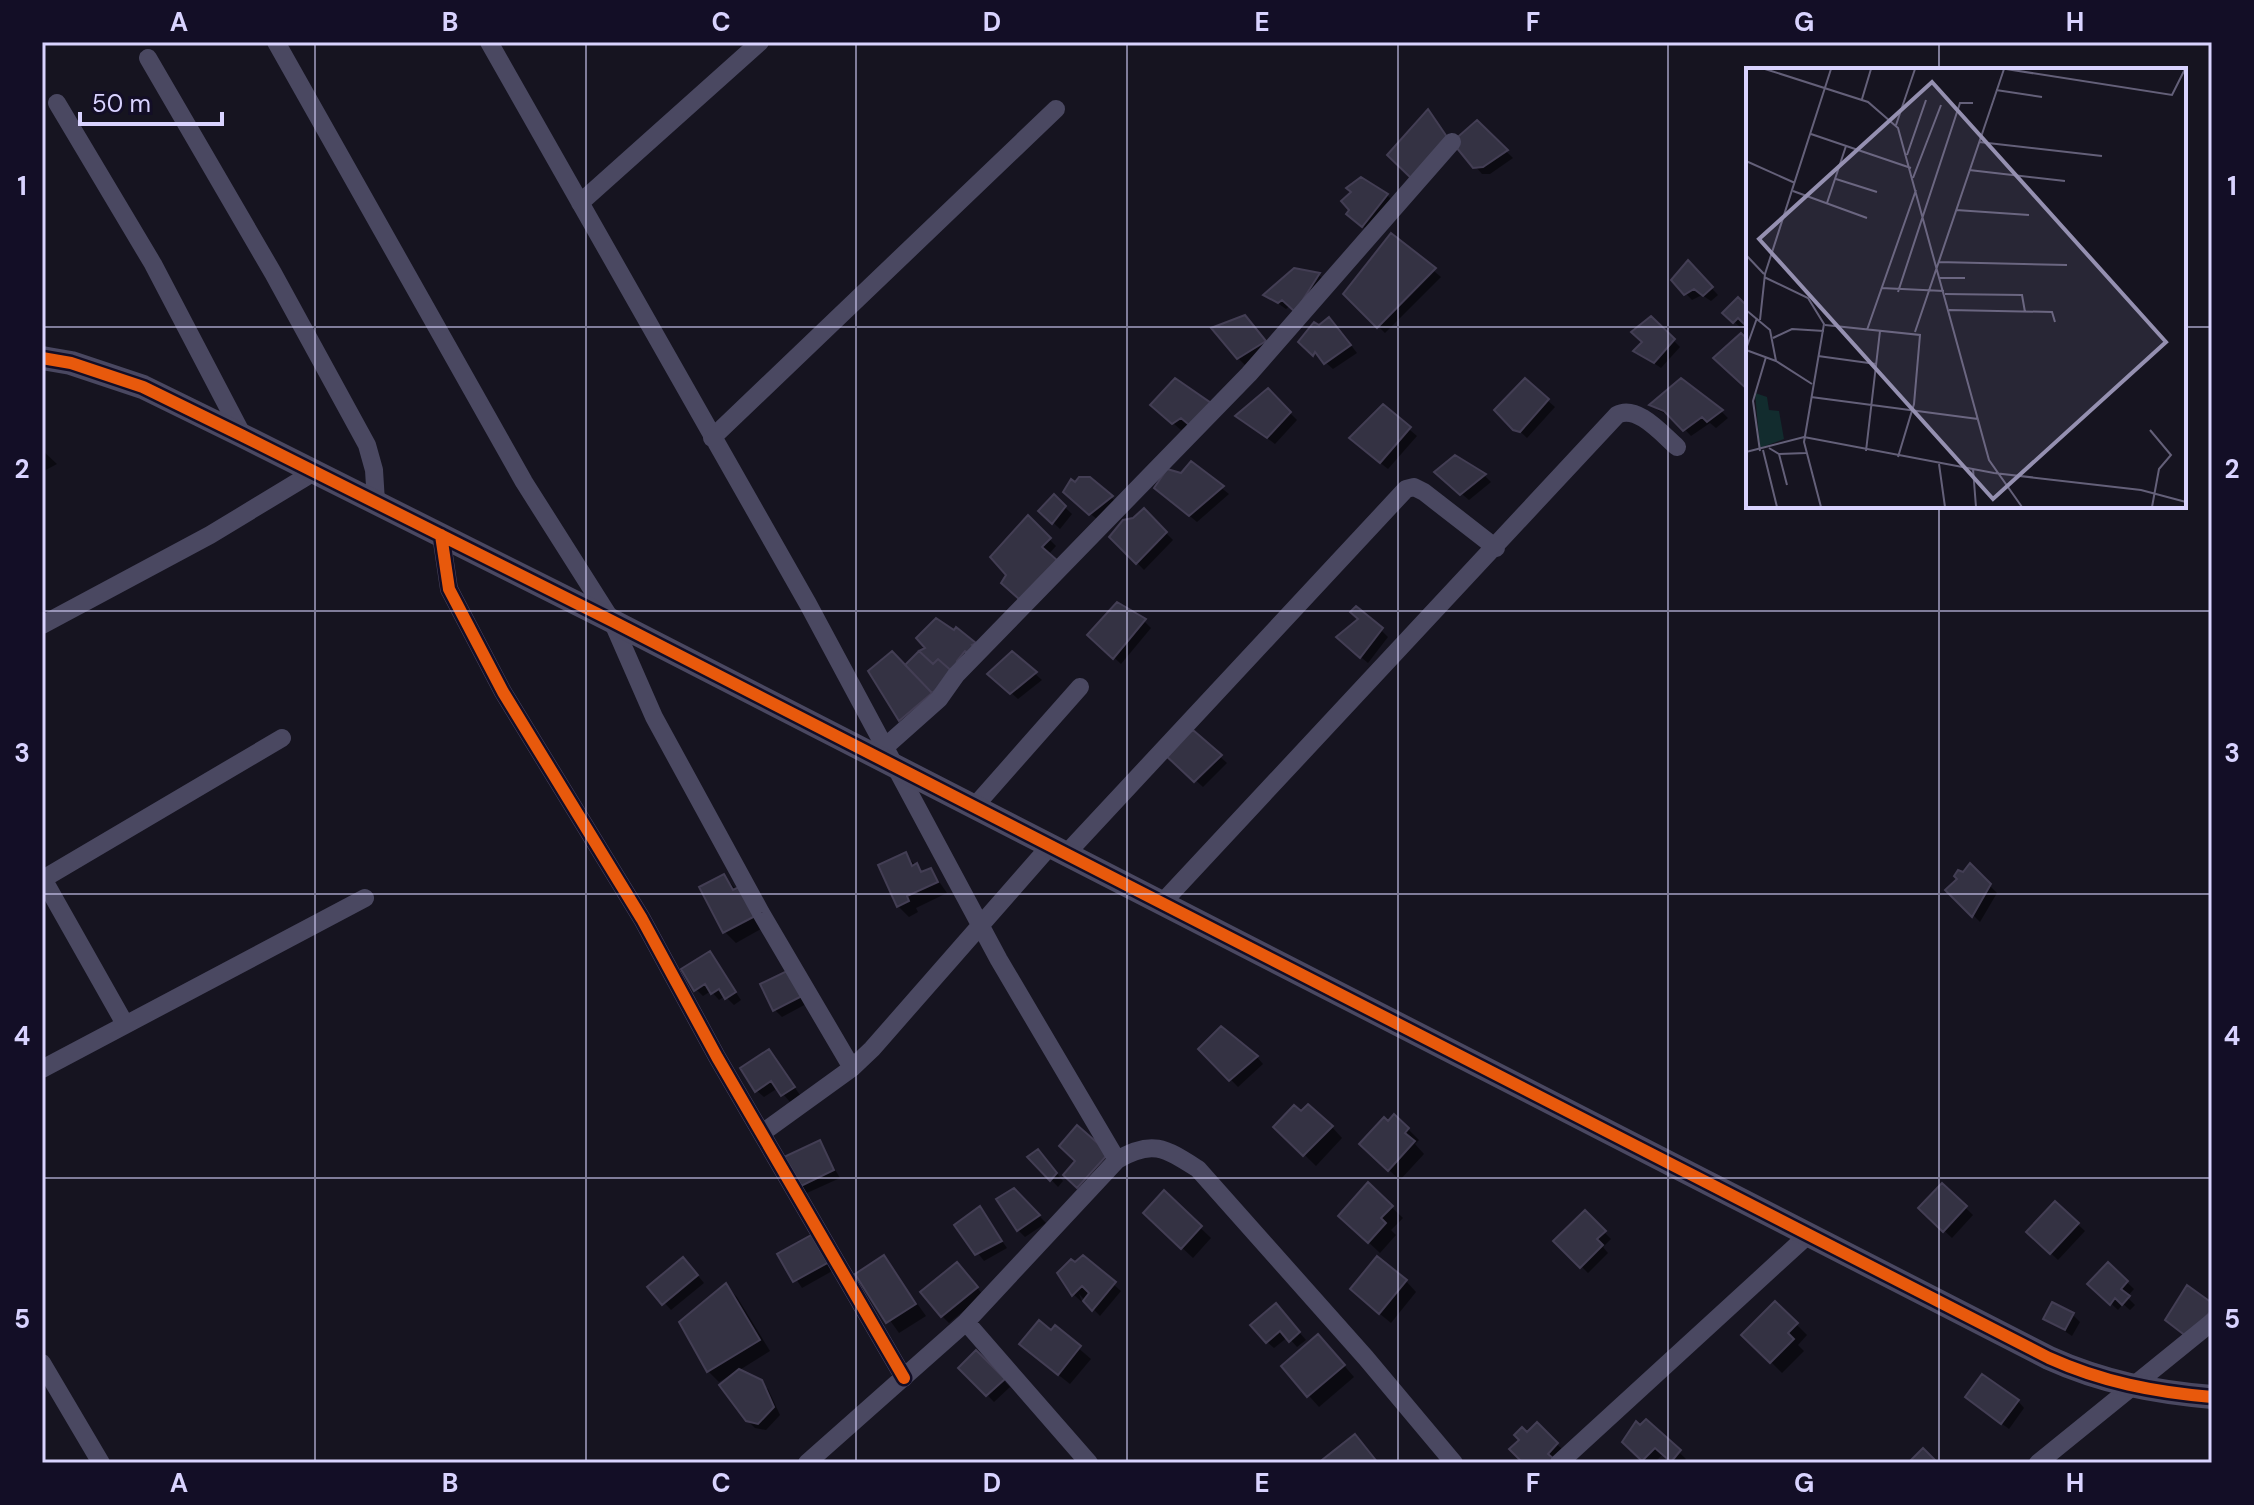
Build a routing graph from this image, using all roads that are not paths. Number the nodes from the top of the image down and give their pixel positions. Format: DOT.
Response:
graph roads {
  1 [pos="276,42"];
  2 [pos="489,42"];
  3 [pos="760,42"];
  4 [pos="148,58"];
  5 [pos="57,103"];
  6 [pos="1056,109"];
  7 [pos="1452,142"];
  8 [pos="580,203"];
  9 [pos="44,354"];
  10 [pos="243,436"];
  11 [pos="712,438"];
  12 [pos="1677,447"];
  13 [pos="314,472"];
  14 [pos="376,502"];
  15 [pos="441,535"];
  16 [pos="1496,548"];
  17 [pos="612,621"];
  18 [pos="42,625"];
  19 [pos="1080,687"];
  20 [pos="282,738"];
  21 [pos="890,757"];
  22 [pos="974,807"];
  23 [pos="1058,850"];
  24 [pos="42,878"];
  25 [pos="365,898"];
  26 [pos="1162,903"];
  27 [pos="981,926"];
  28 [pos="125,1024"];
  29 [pos="852,1068"];
  30 [pos="42,1069"];
  31 [pos="762,1133"];
  32 [pos="1117,1160"];
  33 [pos="1809,1234"];
  34 [pos="966,1322"];
  35 [pos="2212,1322"];
  36 [pos="42,1363"];
  37 [pos="904,1378"];
  38 [pos="2135,1388"];
  39 [pos="2212,1397"];
  40 [pos="101,1463"];
  41 [pos="807,1463"];
  42 [pos="1089,1463"];
  43 [pos="1454,1463"];
  44 [pos="1559,1463"];
  45 [pos="2038,1463"];
  1 -- 17 [label="street"];
  2 -- 8 [label="street"];
  3 -- 8 [label="street"];
  4 -- 14 [label="street"];
  5 -- 10 [label="street"];
  6 -- 11 [label="street"];
  7 -- 21 [label="street"];
  8 -- 11 [label="street"];
  9 -- 10 [label="street"];
  10 -- 13 [label="street"];
  11 -- 21 [label="street"];
  12 -- 16 [label="street"];
  13 -- 14 [label="street"];
  13 -- 18 [label="street"];
  14 -- 15 [label="street"];
  15 -- 17 [label="street"];
  15 -- 31 [label="street"];
  16 -- 23 [label="street"];
  16 -- 26 [label="street"];
  17 -- 21 [label="street"];
  17 -- 29 [label="street"];
  19 -- 22 [label="street"];
  20 -- 24 [label="street"];
  21 -- 22 [label="street"];
  21 -- 27 [label="street"];
  22 -- 23 [label="street"];
  23 -- 26 [label="street"];
  23 -- 27 [label="street"];
  24 -- 28 [label="street"];
  25 -- 28 [label="street"];
  26 -- 33 [label="street"];
  27 -- 29 [label="street"];
  27 -- 32 [label="street"];
  28 -- 30 [label="street"];
  29 -- 31 [label="street"];
  31 -- 37 [label="street"];
  32 -- 34 [label="street"];
  32 -- 43 [label="street"];
  33 -- 38 [label="street"];
  33 -- 44 [label="street"];
  34 -- 37 [label="street"];
  34 -- 42 [label="street"];
  35 -- 38 [label="street"];
  36 -- 40 [label="street"];
  37 -- 41 [label="street"];
  38 -- 39 [label="street"];
  38 -- 45 [label="street"];
}
